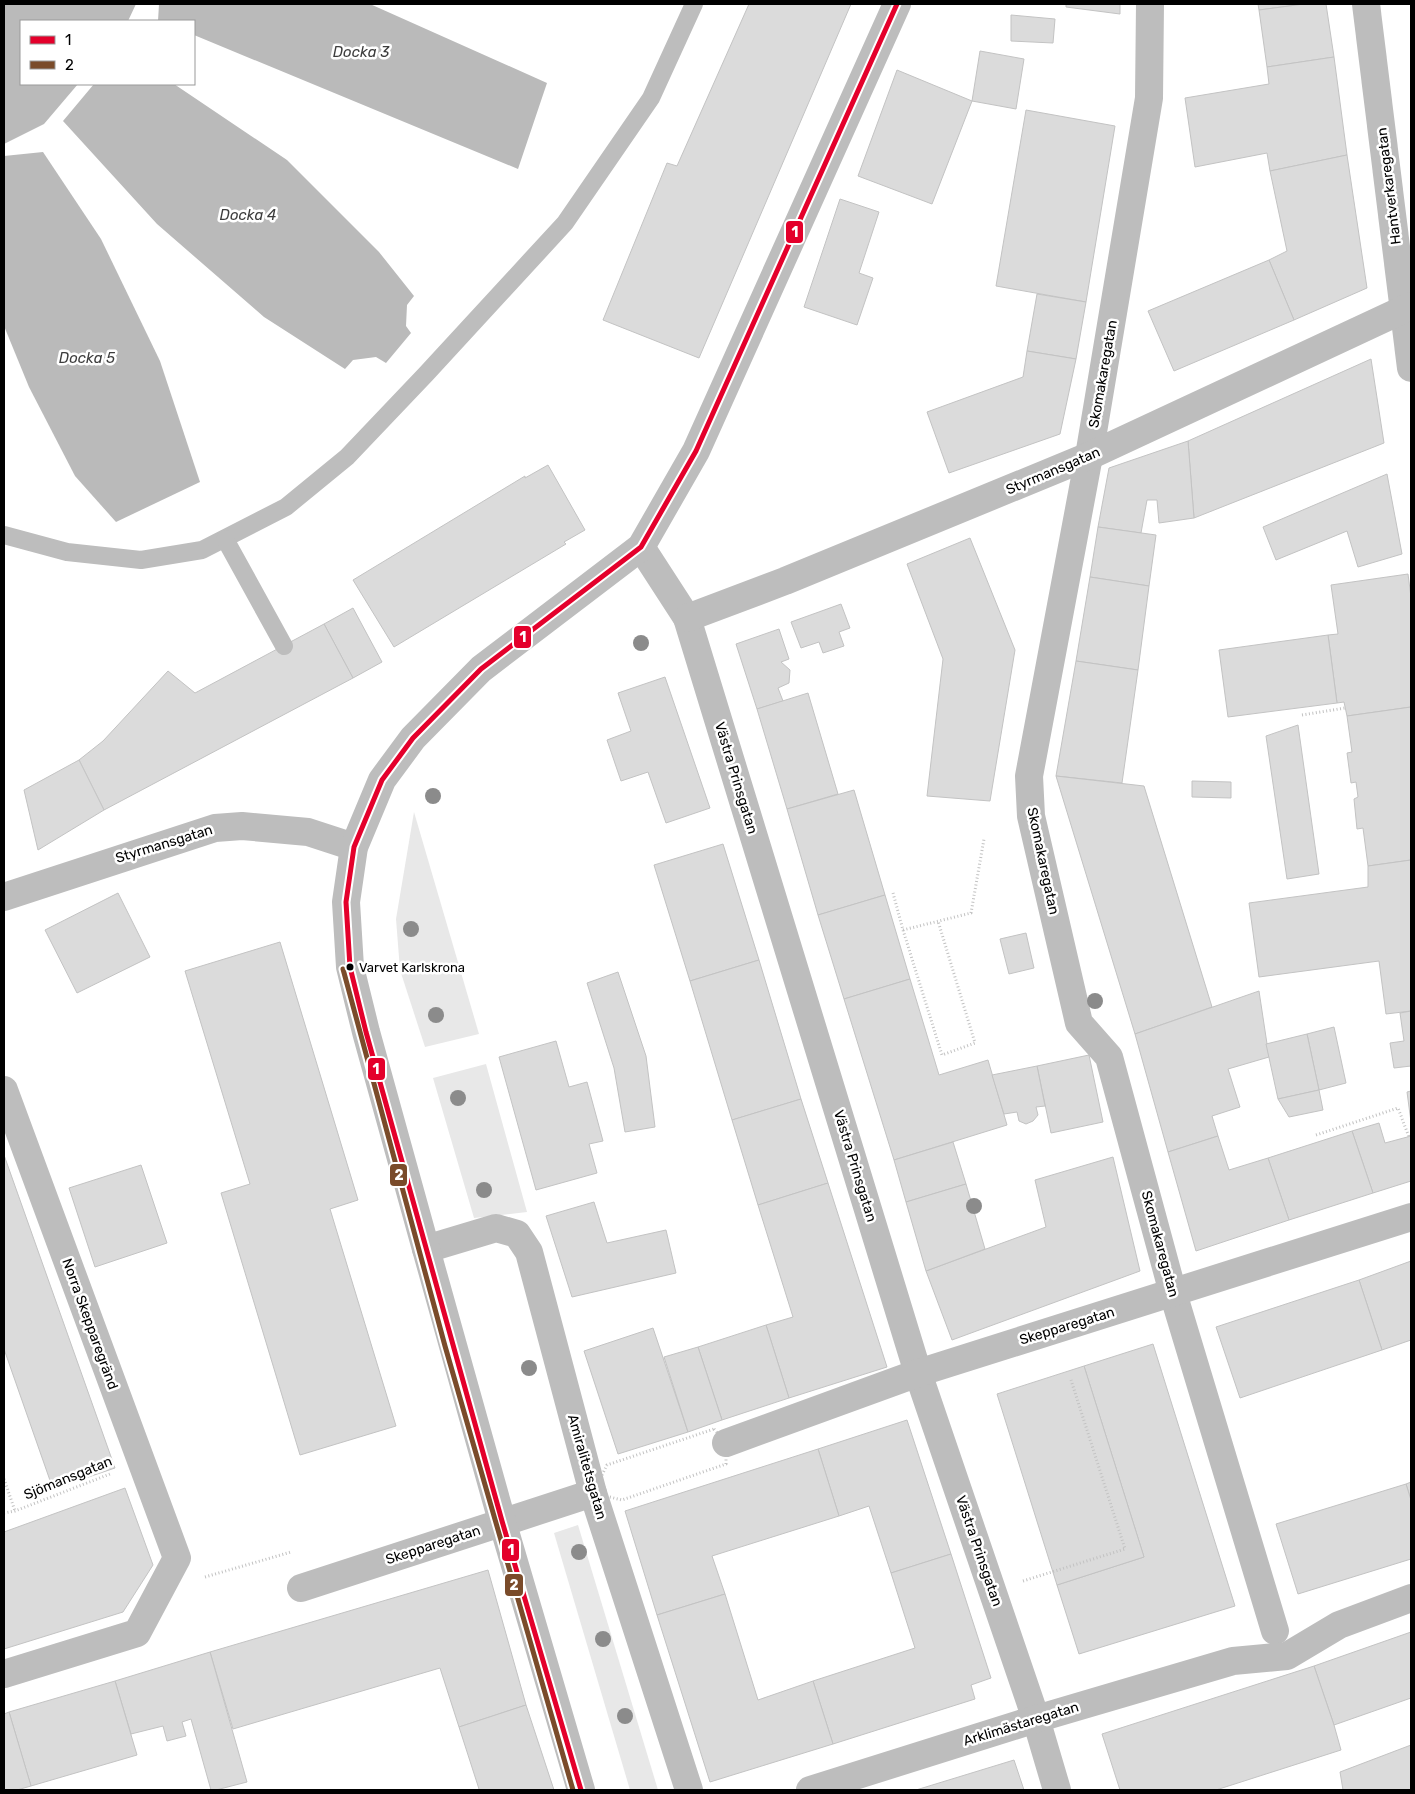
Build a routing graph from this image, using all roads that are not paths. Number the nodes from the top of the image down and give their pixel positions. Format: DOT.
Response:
graph roads {
  1 [pos="694,4"];
  2 [pos="897,4"];
  3 [pos="1150,4"];
  4 [pos="1366,4"];
  5 [pos="1407,308"];
  6 [pos="1411,368"];
  7 [pos="1089,456"];
  8 [pos="4,536"];
  9 [pos="225,539"];
  10 [pos="641,547"];
  11 [pos="687,618"];
  12 [pos="284,646"];
  13 [pos="354,847"];
  14 [pos="4,897"];
  15 [pos="4,1090"];
  16 [pos="1411,1216"];
  17 [pos="426,1249"];
  18 [pos="1173,1293"];
  19 [pos="918,1373"];
  20 [pos="726,1443"];
  21 [pos="593,1493"];
  22 [pos="502,1521"];
  23 [pos="301,1588"];
  24 [pos="1411,1598"];
  25 [pos="1339,1625"];
  26 [pos="1275,1631"];
  27 [pos="1233,1661"];
  28 [pos="4,1674"];
  29 [pos="1036,1719"];
  30 [pos="581,1790"];
  31 [pos="690,1790"];
  32 [pos="810,1790"];
  33 [pos="1057,1790"];
  1 -- 9 [label="lane"];
  2 -- 10 [label="street"];
  3 -- 7 [label="street, Skomakaregatan"];
  4 -- 5 [label="street, Hantverkaregatan"];
  5 -- 6 [label="street, Hantverkaregatan"];
  5 -- 7 [label="street, Styrmansgatan"];
  7 -- 11 [label="street, Styrmansgatan"];
  7 -- 18 [label="street, Skomakaregatan"];
  8 -- 9 [label="lane"];
  9 -- 12 [label="lane"];
  10 -- 11 [label="street, Västra Prinsgatan"];
  10 -- 13 [label="street"];
  11 -- 19 [label="street, Västra Prinsgatan"];
  13 -- 14 [label="street, Styrmansgatan"];
  13 -- 17 [label="street"];
  15 -- 28 [label="street, Norra Skepparegränd"];
  16 -- 18 [label="street, Skepparegatan"];
  17 -- 21 [label="street, Amiralitetsgatan"];
  17 -- 22 [label="street"];
  18 -- 19 [label="street, Skepparegatan"];
  18 -- 26 [label="street, Skomakaregatan"];
  19 -- 20 [label="street, Skepparegatan"];
  19 -- 29 [label="street, Västra Prinsgatan"];
  21 -- 22 [label="street, Skepparegatan"];
  21 -- 31 [label="street, Amiralitetsgatan"];
  22 -- 23 [label="street, Skepparegatan"];
  22 -- 30 [label="street"];
  24 -- 25 [label="street, Arklimästaregatan"];
  25 -- 26 [label="street, Arklimästaregatan"];
  25 -- 27 [label="street, Arklimästaregatan"];
  26 -- 27 [label="street, Arklimästaregatan"];
  27 -- 29 [label="street, Arklimästaregatan"];
  29 -- 32 [label="street, Arklimästaregatan"];
  29 -- 33 [label="street, Västra Prinsgatan"];
}
